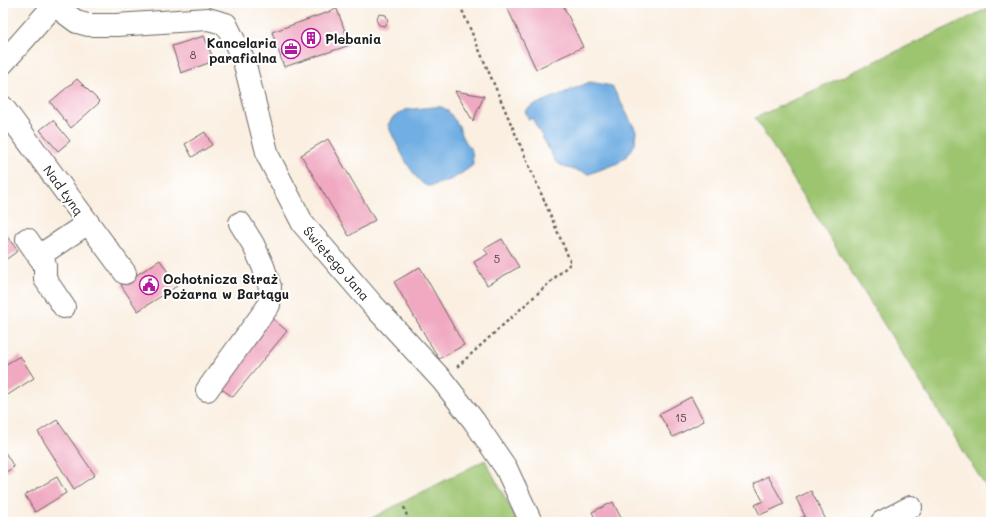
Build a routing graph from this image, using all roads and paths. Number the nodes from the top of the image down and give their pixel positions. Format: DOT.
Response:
graph roads {
  1 [pos="459,3"];
  2 [pos="55,4"];
  3 [pos="3,63"];
  4 [pos="3,107"];
  5 [pos="88,223"];
  6 [pos="240,223"];
  7 [pos="125,273"];
  8 [pos="64,307"];
  9 [pos="442,380"];
  10 [pos="207,390"];
  11 [pos="404,507"];
  12 [pos="911,507"];
  13 [pos="409,522"];
  14 [pos="531,522"];
  15 [pos="882,522"];
  1 -- 9 [label="path"];
  2 -- 3 [label="street"];
  2 -- 9 [label="street, Świętego Jana"];
  4 -- 5 [label="street, Nad Łyną"];
  5 -- 7 [label="street, Nad Łyną"];
  5 -- 8 [label="street"];
  6 -- 10 [label="street"];
  9 -- 14 [label="street, Świętego Jana"];
  11 -- 13 [label="path"];
  12 -- 15 [label="street"];
}
